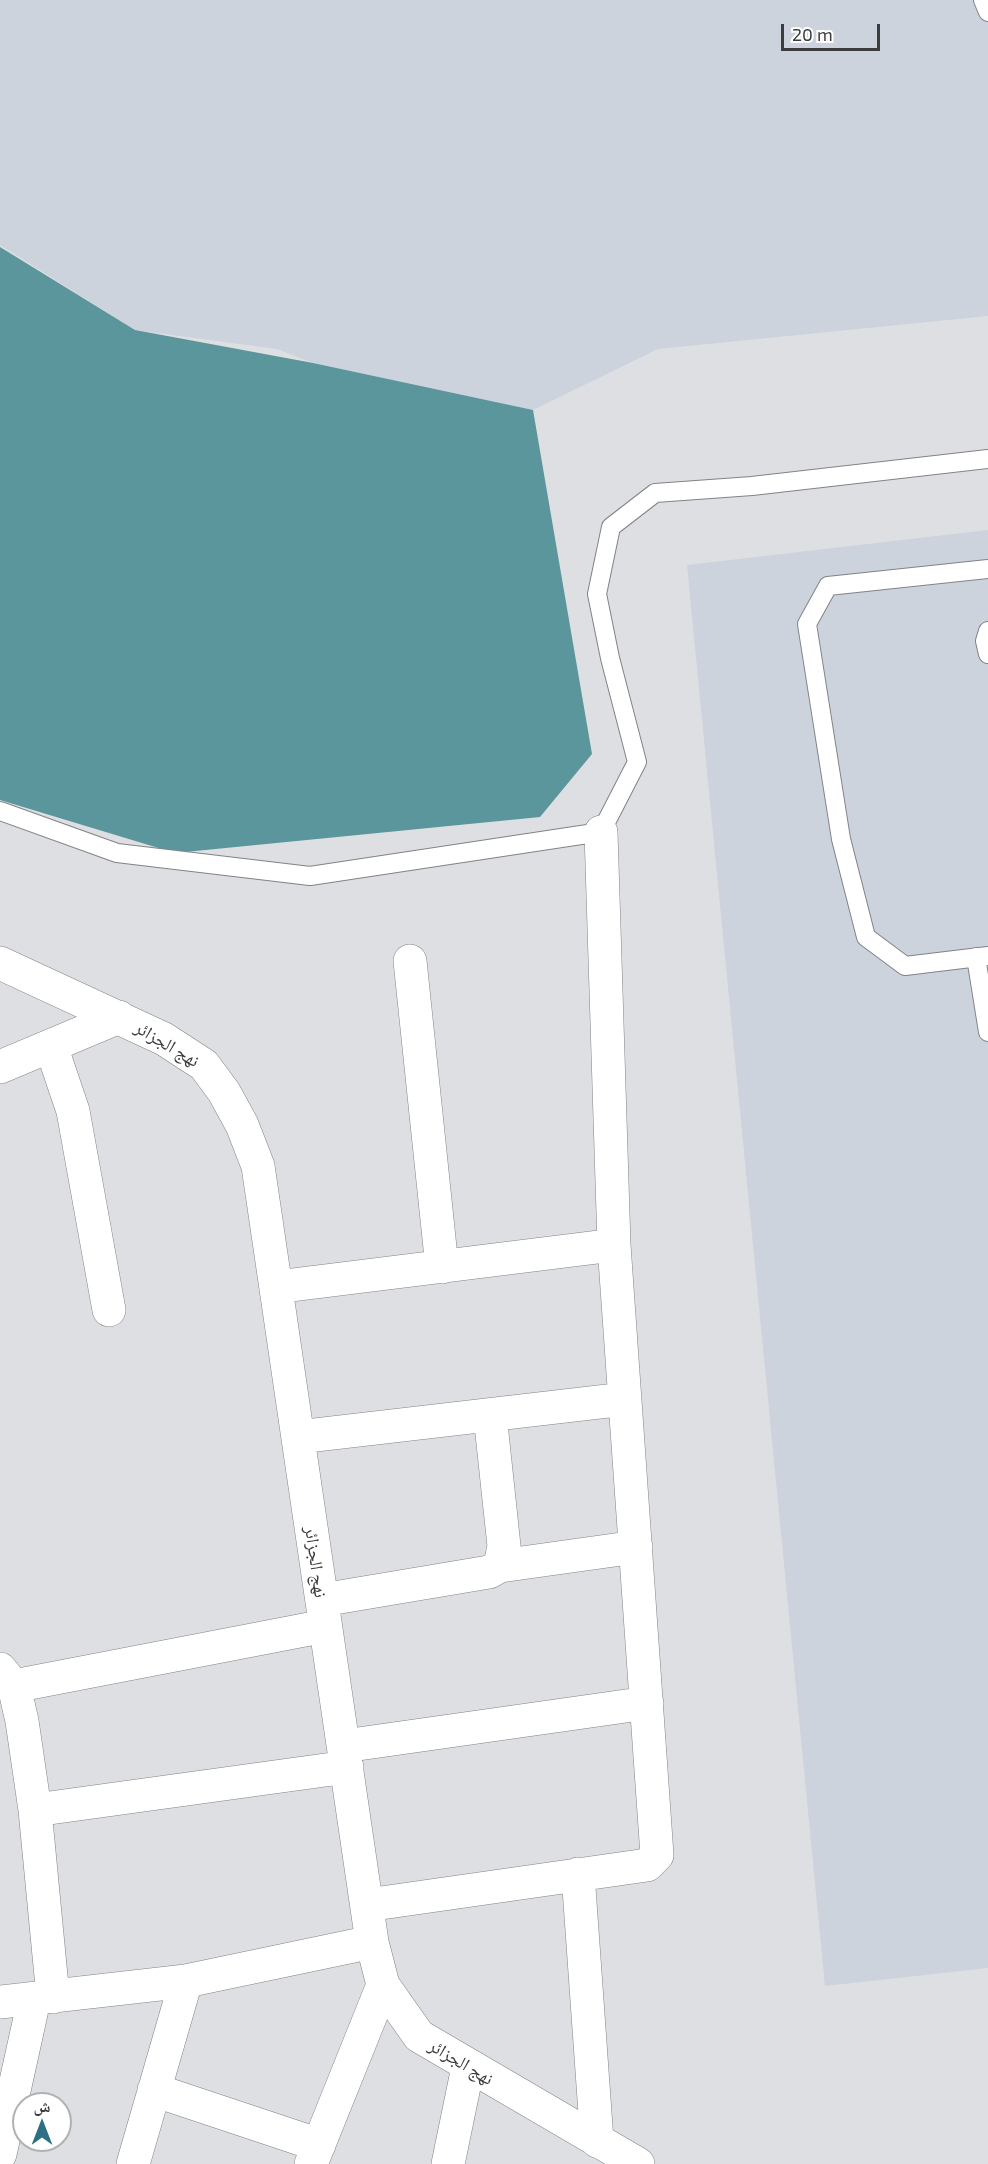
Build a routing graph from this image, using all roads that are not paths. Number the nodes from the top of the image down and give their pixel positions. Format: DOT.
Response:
graph roads {
  1 [pos="983,0"];
  2 [pos="988,12"];
  3 [pos="988,459"];
  4 [pos="988,569"];
  5 [pos="988,631"];
  6 [pos="988,654"];
  7 [pos="0,811"];
  8 [pos="601,832"];
  9 [pos="982,957"];
  10 [pos="410,961"];
  11 [pos="0,963"];
  12 [pos="119,1017"];
  13 [pos="988,1032"];
  14 [pos="51,1046"];
  15 [pos="0,1067"];
  16 [pos="614,1245"];
  17 [pos="442,1267"];
  18 [pos="276,1287"];
  19 [pos="109,1310"];
  20 [pos="625,1399"];
  21 [pos="490,1415"];
  22 [pos="298,1437"];
  23 [pos="636,1547"];
  24 [pos="500,1566"];
  25 [pos="323,1613"];
  26 [pos="7,1677"];
  27 [pos="647,1703"];
  28 [pos="345,1757"];
  29 [pos="34,1810"];
  30 [pos="578,1874"];
  31 [pos="367,1905"];
  32 [pos="372,1942"];
  33 [pos="186,1981"];
  34 [pos="383,1985"];
  35 [pos="44,1999"];
  36 [pos="0,2002"];
  37 [pos="468,2067"];
  38 [pos="154,2090"];
  39 [pos="597,2141"];
  40 [pos="0,2154"];
  41 [pos="315,2155"];
  42 [pos="133,2164"];
  43 [pos="448,2164"];
  44 [pos="638,2164"];
  1 -- 2 [label="lane"];
  3 -- 8 [label="lane"];
  4 -- 9 [label="lane"];
  5 -- 6 [label="lane"];
  7 -- 8 [label="lane"];
  8 -- 16 [label="street"];
  9 -- 13 [label="lane"];
  10 -- 17 [label="street"];
  11 -- 12 [label="street, نهج الجزائر"];
  12 -- 14 [label="street"];
  12 -- 18 [label="street, نهج الجزائر"];
  14 -- 15 [label="street"];
  14 -- 19 [label="street"];
  16 -- 17 [label="street"];
  16 -- 20 [label="street"];
  17 -- 18 [label="street"];
  18 -- 22 [label="street, نهج الجزائر"];
  20 -- 21 [label="street"];
  20 -- 23 [label="street"];
  21 -- 22 [label="street"];
  21 -- 24 [label="street"];
  22 -- 25 [label="street, نهج الجزائر"];
  23 -- 24 [label="street"];
  23 -- 27 [label="street"];
  24 -- 25 [label="street"];
  25 -- 26 [label="street"];
  25 -- 28 [label="street, نهج الجزائر"];
  26 -- 29 [label="street"];
  27 -- 28 [label="street"];
  27 -- 30 [label="street"];
  28 -- 29 [label="street"];
  28 -- 31 [label="street, نهج الجزائر"];
  29 -- 35 [label="street"];
  30 -- 31 [label="street"];
  30 -- 39 [label="street"];
  31 -- 32 [label="street, نهج الجزائر"];
  32 -- 33 [label="street"];
  32 -- 34 [label="street, نهج الجزائر"];
  33 -- 35 [label="street"];
  33 -- 38 [label="street"];
  34 -- 37 [label="street, نهج الجزائر"];
  34 -- 41 [label="street"];
  35 -- 36 [label="street"];
  35 -- 40 [label="street"];
  37 -- 39 [label="street, نهج الجزائر"];
  37 -- 43 [label="street"];
  38 -- 41 [label="street"];
  38 -- 42 [label="street"];
  39 -- 44 [label="street, نهج الجزائر"];
}
